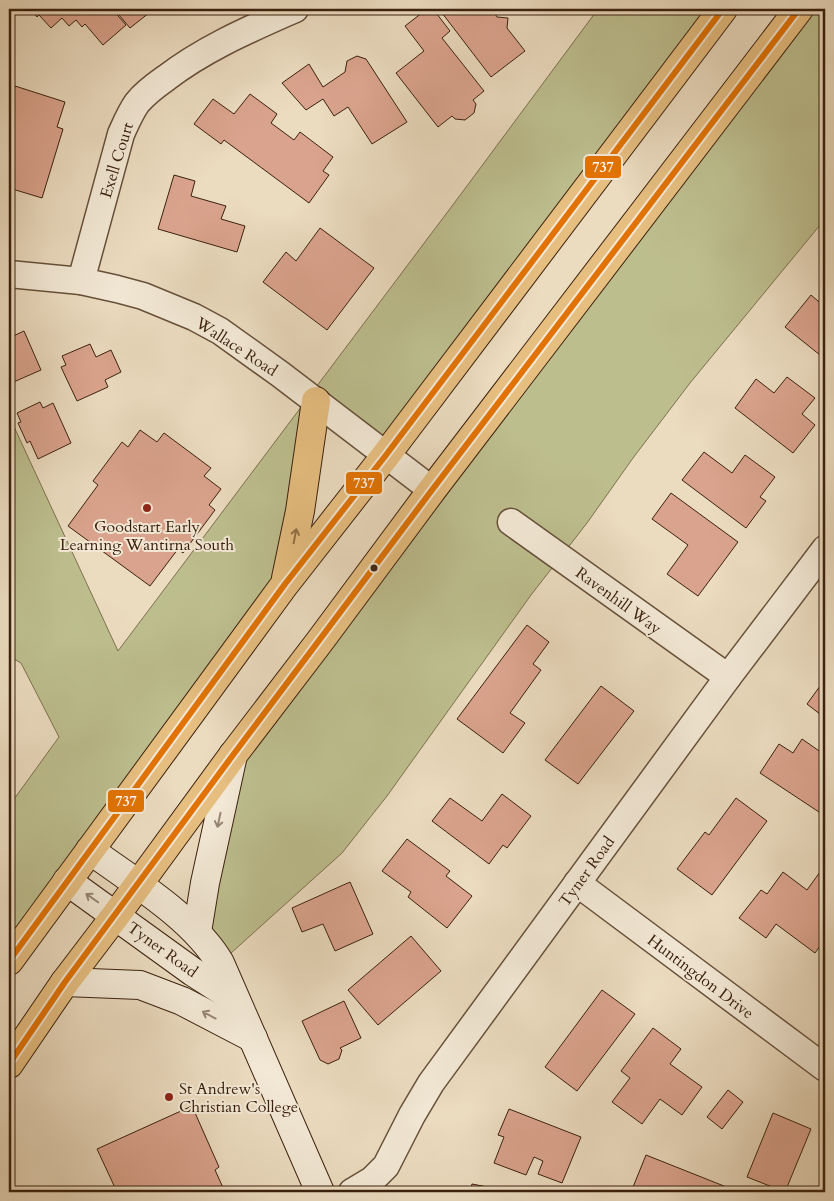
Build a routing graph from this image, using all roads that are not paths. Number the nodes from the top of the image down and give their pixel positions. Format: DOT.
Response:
graph roads {
  1 [pos="295,9"];
  2 [pos="722,9"];
  3 [pos="799,9"];
  4 [pos="9,274"];
  5 [pos="82,281"];
  6 [pos="316,401"];
  7 [pos="386,455"];
  8 [pos="432,490"];
  9 [pos="511,522"];
  10 [pos="822,562"];
  11 [pos="285,584"];
  12 [pos="728,678"];
  13 [pos="233,755"];
  14 [pos="90,850"];
  15 [pos="67,881"];
  16 [pos="577,883"];
  17 [pos="138,885"];
  18 [pos="116,915"];
  19 [pos="197,932"];
  20 [pos="9,961"];
  21 [pos="65,982"];
  22 [pos="235,999"];
  23 [pos="252,1038"];
  24 [pos="9,1064"];
  25 [pos="825,1068"];
  26 [pos="320,1192"];
  27 [pos="352,1192"];
  1 -- 5 [label="street, Exell Court"];
  2 -- 7 [label="main road"];
  3 -- 8 [label="main road"];
  4 -- 5 [label="street, Wallace Road"];
  5 -- 6 [label="street, Wallace Road"];
  6 -- 7 [label="street, Wallace Road"];
  11 -- 6 [label="main road, one-way"];
  7 -- 8 [label="street, Wallace Road"];
  7 -- 11 [label="main road"];
  8 -- 13 [label="main road"];
  9 -- 12 [label="street, Ravenhill Way"];
  10 -- 12 [label="street, Tyner Road"];
  11 -- 14 [label="main road"];
  12 -- 16 [label="street, Tyner Road"];
  13 -- 17 [label="main road"];
  13 -- 19 [label="main road, one-way"];
  14 -- 15 [label="main road"];
  14 -- 17 [label="main road, Tyner Road"];
  18 -- 15 [label="main road, Tyner Road, one-way"];
  15 -- 20 [label="main road"];
  16 -- 25 [label="street, Huntingdon Drive"];
  16 -- 27 [label="street, Tyner Road"];
  17 -- 18 [label="main road"];
  17 -- 19 [label="main road, Tyner Road"];
  18 -- 21 [label="main road"];
  18 -- 22 [label="main road, Tyner Road"];
  19 -- 22 [label="main road, Tyner Road"];
  23 -- 21 [label="main road, one-way"];
  21 -- 24 [label="main road"];
  22 -- 23 [label="main road, Tyner Road"];
  23 -- 26 [label="main road, Tyner Road"];
}
